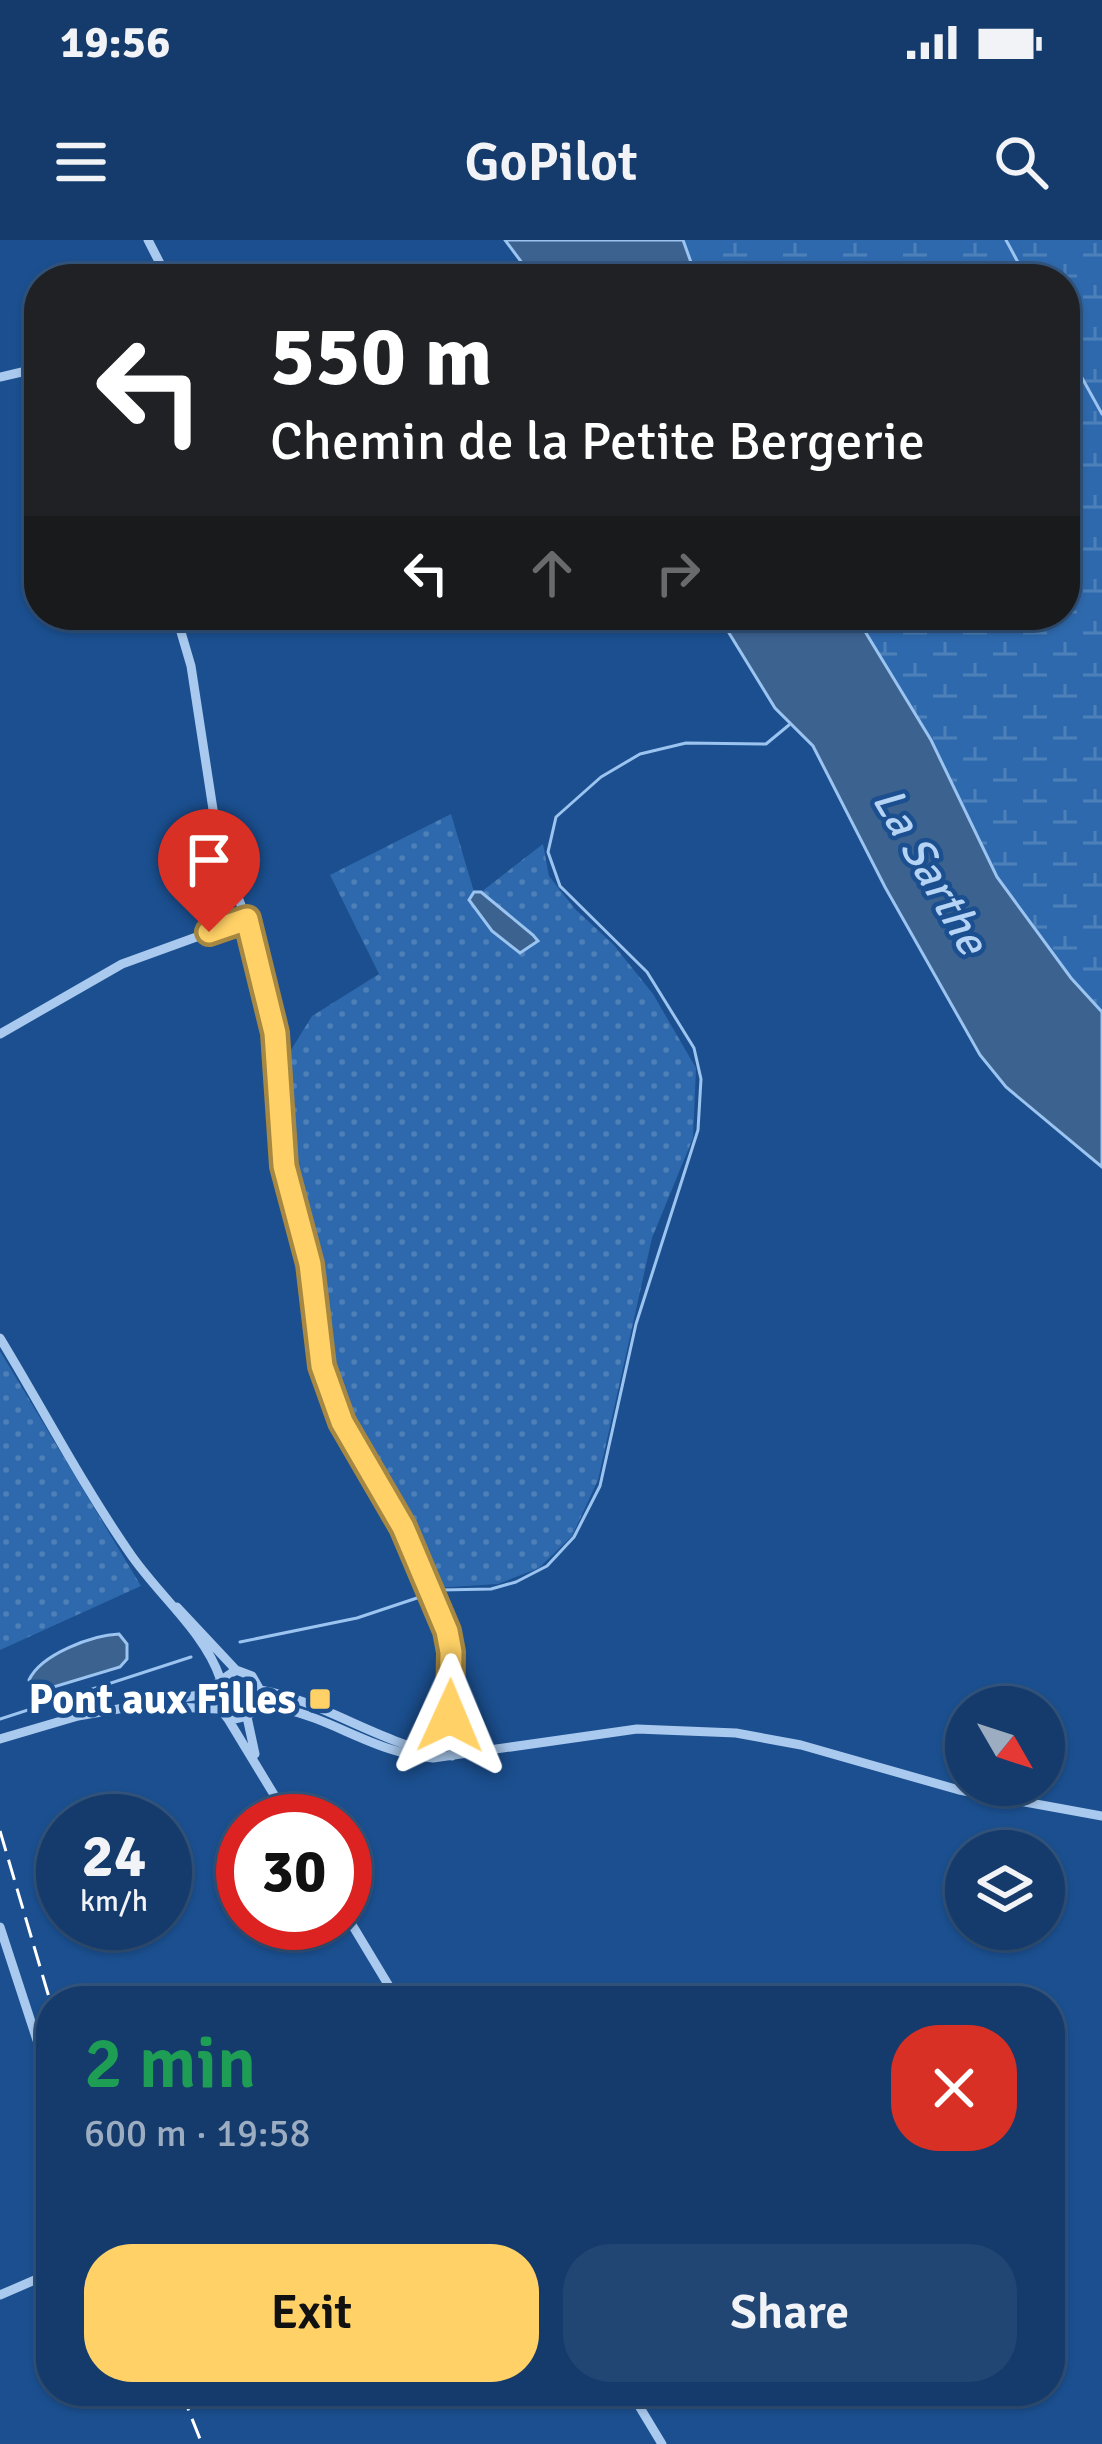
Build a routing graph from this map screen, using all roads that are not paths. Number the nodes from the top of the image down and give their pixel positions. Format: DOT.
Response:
graph roads {
  1 [pos="180,630"];
  2 [pos="246,917"];
  3 [pos="0,1034"];
  4 [pos="0,1338"];
  5 [pos="155,1588"];
  6 [pos="236,1670"];
  7 [pos="217,1683"];
  8 [pos="260,1690"];
  9 [pos="130,1706"];
  10 [pos="217,1709"];
  11 [pos="251,1713"];
  12 [pos="228,1719"];
  13 [pos="0,1738"];
  14 [pos="452,1756"];
  15 [pos="267,1781"];
  16 [pos="274,1794"];
  17 [pos="1102,1816"];
  18 [pos="0,1927"];
  19 [pos="367,1950"];
  20 [pos="389,1986"];
  21 [pos="36,2037"];
  22 [pos="36,2279"];
  23 [pos="0,2295"];
  24 [pos="639,2406"];
  25 [pos="662,2444"];
  1 -- 2 [label="street"];
  2 -- 3 [label="street"];
  2 -- 14 [label="street"];
  4 -- 5 [label="street"];
  5 -- 6 [label="street"];
  5 -- 7 [label="street"];
  6 -- 7 [label="street"];
  6 -- 8 [label="street"];
  7 -- 9 [label="street"];
  7 -- 10 [label="street"];
  8 -- 11 [label="street"];
  8 -- 14 [label="street"];
  9 -- 10 [label="street"];
  9 -- 13 [label="street"];
  10 -- 12 [label="street"];
  11 -- 12 [label="street"];
  11 -- 14 [label="street"];
  11 -- 15 [label="street"];
  12 -- 15 [label="street"];
  14 -- 17 [label="street"];
  15 -- 16 [label="street"];
  18 -- 21 [label="street"];
  19 -- 20 [label="street"];
  22 -- 23 [label="street"];
  24 -- 25 [label="street"];
}
